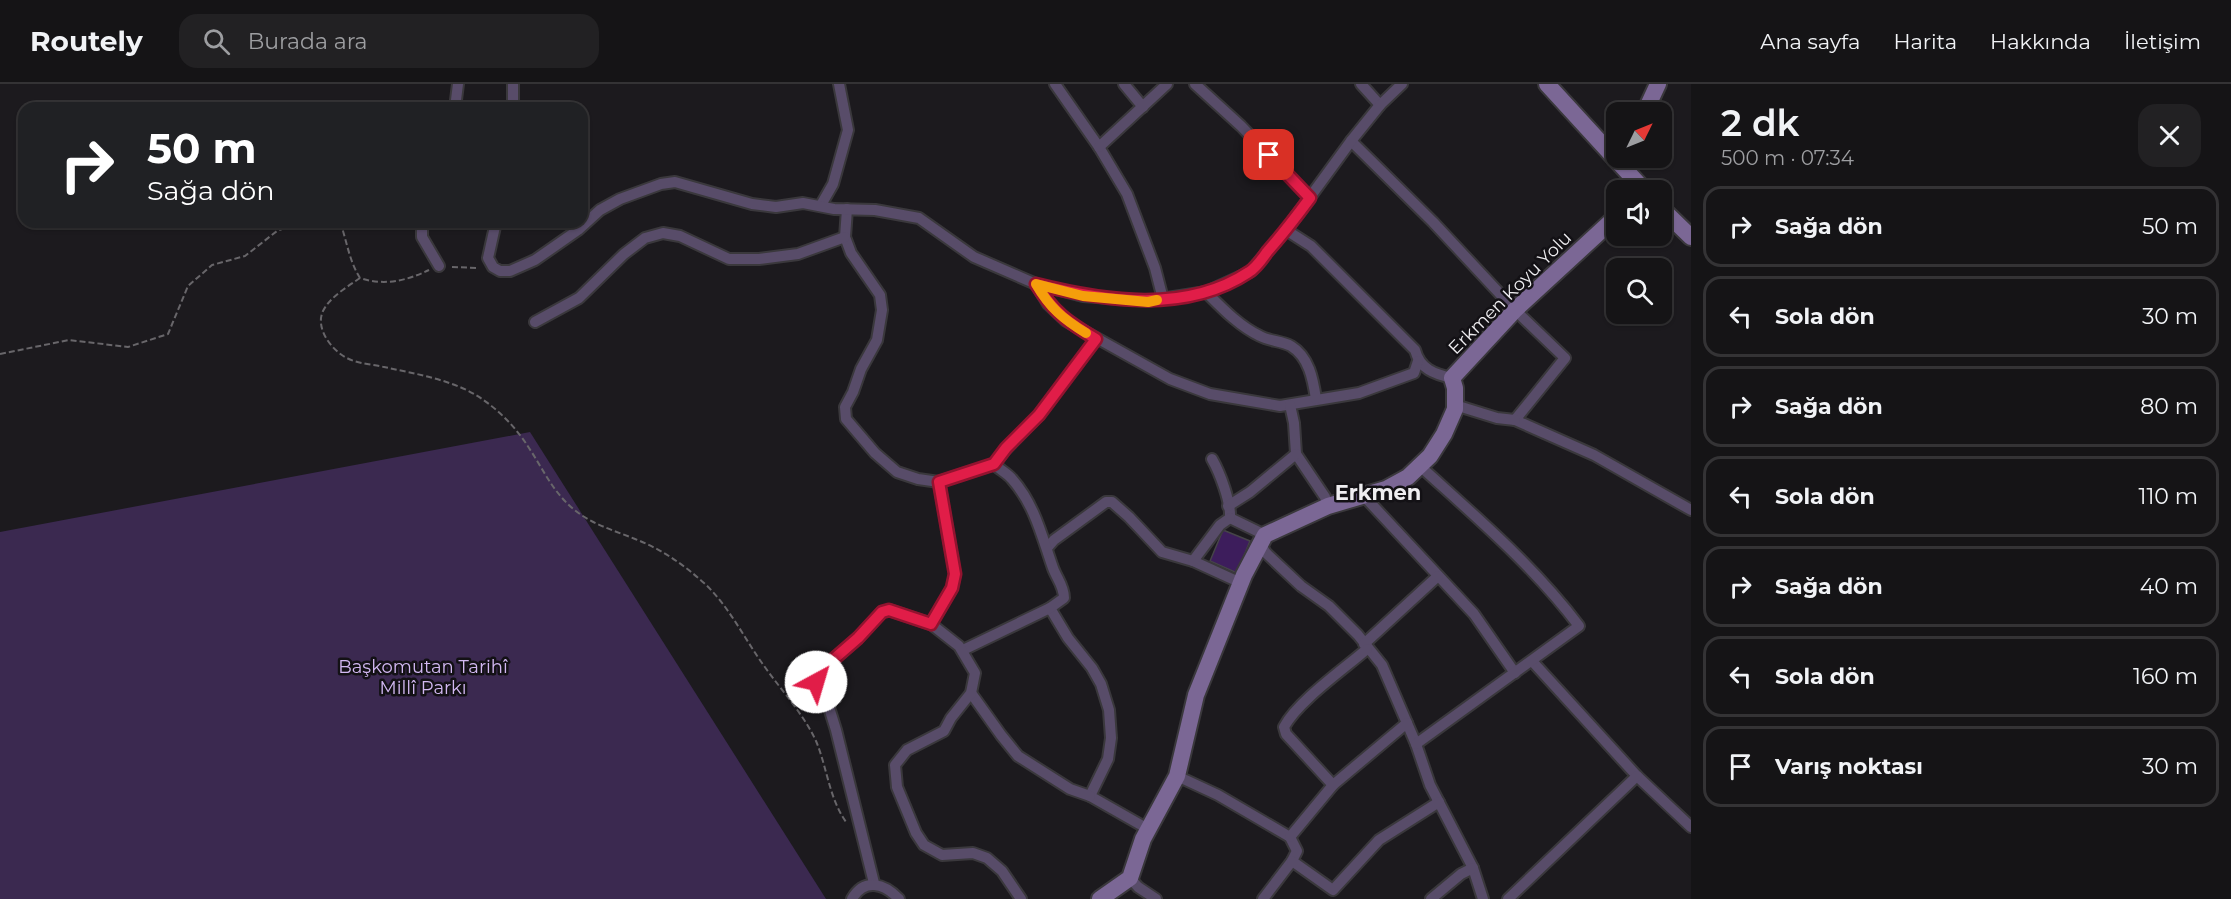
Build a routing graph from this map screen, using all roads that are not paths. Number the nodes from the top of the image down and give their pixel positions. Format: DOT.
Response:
graph roads {
  1 [pos="458,84"];
  2 [pos="513,84"];
  3 [pos="839,84"];
  4 [pos="1055,84"];
  5 [pos="1124,84"];
  6 [pos="1167,84"];
  7 [pos="1196,84"];
  8 [pos="1361,84"];
  9 [pos="1402,84"];
  10 [pos="1547,84"];
  11 [pos="1658,84"];
  12 [pos="456,102"];
  13 [pos="513,102"];
  14 [pos="1650,102"];
  15 [pos="1380,105"];
  16 [pos="1143,106"];
  17 [pos="1351,141"];
  18 [pos="1606,144"];
  19 [pos="1100,147"];
  20 [pos="1310,198"];
  21 [pos="821,205"];
  22 [pos="847,209"];
  23 [pos="1672,219"];
  24 [pos="588,221"];
  25 [pos="1606,226"];
  26 [pos="422,228"];
  27 [pos="494,228"];
  28 [pos="580,228"];
  29 [pos="1286,230"];
  30 [pos="845,237"];
  31 [pos="1691,237"];
  32 [pos="439,266"];
  33 [pos="1036,284"];
  34 [pos="1206,292"];
  35 [pos="1162,299"];
  36 [pos="1515,310"];
  37 [pos="535,322"];
  38 [pos="1096,339"];
  39 [pos="1418,361"];
  40 [pos="1452,378"];
  41 [pos="1316,399"];
  42 [pos="1290,405"];
  43 [pos="1455,405"];
  44 [pos="1515,420"];
  45 [pos="1296,454"];
  46 [pos="1212,459"];
  47 [pos="994,464"];
  48 [pos="1420,466"];
  49 [pos="939,482"];
  50 [pos="1364,495"];
  51 [pos="1228,506"];
  52 [pos="1329,506"];
  53 [pos="1691,510"];
  54 [pos="1230,518"];
  55 [pos="1263,540"];
  56 [pos="1047,548"];
  57 [pos="1193,561"];
  58 [pos="1438,576"];
  59 [pos="1241,583"];
  60 [pos="1050,608"];
  61 [pos="931,624"];
  62 [pos="1366,646"];
  63 [pos="963,650"];
  64 [pos="1532,661"];
  65 [pos="1515,673"];
  66 [pos="971,693"];
  67 [pos="1407,723"];
  68 [pos="1416,744"];
  69 [pos="1177,776"];
  70 [pos="1637,776"];
  71 [pos="1333,785"];
  72 [pos="1090,796"];
  73 [pos="1439,802"];
  74 [pos="1691,827"];
  75 [pos="1148,829"];
  76 [pos="1290,837"];
  77 [pos="1292,861"];
  78 [pos="1473,868"];
  79 [pos="1130,878"];
  80 [pos="874,883"];
  81 [pos="1144,896"];
  82 [pos="852,899"];
  83 [pos="899,899"];
  84 [pos="1021,899"];
  85 [pos="1100,899"];
  86 [pos="1156,899"];
  87 [pos="1263,899"];
  88 [pos="1431,899"];
  89 [pos="1483,899"];
  90 [pos="1508,899"];
  1 -- 12 [label="street"];
  2 -- 13 [label="street"];
  3 -- 21 [label="street"];
  4 -- 19 [label="street"];
  5 -- 16 [label="street"];
  6 -- 16 [label="street"];
  7 -- 20 [label="street"];
  8 -- 15 [label="street"];
  9 -- 15 [label="street"];
  10 -- 18 [label="street"];
  11 -- 14 [label="street"];
  15 -- 17 [label="street"];
  16 -- 19 [label="street"];
  17 -- 20 [label="street"];
  17 -- 36 [label="street"];
  19 -- 35 [label="street"];
  20 -- 29 [label="street"];
  21 -- 22 [label="street"];
  21 -- 24 [label="street"];
  22 -- 30 [label="street"];
  22 -- 33 [label="street"];
  23 -- 31 [label="street"];
  25 -- 36 [label="street, Erkmen Koyu Yolu"];
  26 -- 32 [label="street"];
  27 -- 28 [label="street"];
  29 -- 34 [label="street"];
  29 -- 39 [label="street"];
  30 -- 37 [label="street"];
  30 -- 49 [label="street"];
  33 -- 35 [label="street"];
  33 -- 38 [label="street"];
  34 -- 35 [label="street"];
  34 -- 41 [label="street"];
  36 -- 40 [label="street, Erkmen Koyu Yolu"];
  36 -- 44 [label="street"];
  38 -- 42 [label="street"];
  38 -- 47 [label="street"];
  39 -- 40 [label="street"];
  39 -- 41 [label="street"];
  40 -- 43 [label="street, Erkmen Koyu Yolu"];
  41 -- 42 [label="street"];
  42 -- 45 [label="street"];
  43 -- 44 [label="street"];
  43 -- 48 [label="street, Erkmen Koyu Yolu"];
  44 -- 53 [label="street"];
  45 -- 51 [label="street"];
  45 -- 52 [label="street"];
  46 -- 51 [label="street"];
  47 -- 49 [label="street"];
  47 -- 56 [label="street"];
  48 -- 50 [label="street, Erkmen Koyu Yolu"];
  48 -- 64 [label="street"];
  49 -- 61 [label="street"];
  50 -- 52 [label="street, Erkmen Koyu Yolu"];
  50 -- 58 [label="street"];
  51 -- 54 [label="street"];
  52 -- 55 [label="street, Erkmen Koyu Yolu"];
  54 -- 55 [label="street"];
  54 -- 57 [label="street"];
  55 -- 59 [label="street"];
  55 -- 62 [label="street"];
  56 -- 57 [label="street"];
  56 -- 60 [label="street"];
  57 -- 59 [label="street"];
  58 -- 62 [label="street"];
  58 -- 65 [label="street"];
  59 -- 69 [label="street"];
  60 -- 63 [label="street"];
  60 -- 72 [label="street"];
  61 -- 63 [label="street"];
  61 -- 80 [label="street"];
  62 -- 67 [label="street"];
  62 -- 71 [label="street"];
  63 -- 66 [label="street"];
  64 -- 65 [label="street"];
  64 -- 70 [label="street"];
  65 -- 68 [label="street"];
  66 -- 72 [label="street"];
  66 -- 84 [label="street"];
  67 -- 68 [label="street"];
  67 -- 71 [label="street"];
  68 -- 73 [label="street"];
  69 -- 75 [label="street"];
  69 -- 76 [label="street"];
  70 -- 74 [label="street"];
  70 -- 90 [label="street"];
  71 -- 76 [label="street"];
  72 -- 75 [label="street"];
  73 -- 77 [label="street"];
  73 -- 78 [label="street"];
  75 -- 79 [label="street"];
  76 -- 77 [label="street"];
  77 -- 87 [label="street"];
  78 -- 88 [label="street"];
  78 -- 89 [label="street"];
  79 -- 81 [label="street"];
  79 -- 85 [label="street"];
  80 -- 82 [label="street"];
  80 -- 83 [label="street"];
  81 -- 86 [label="street"];
}
